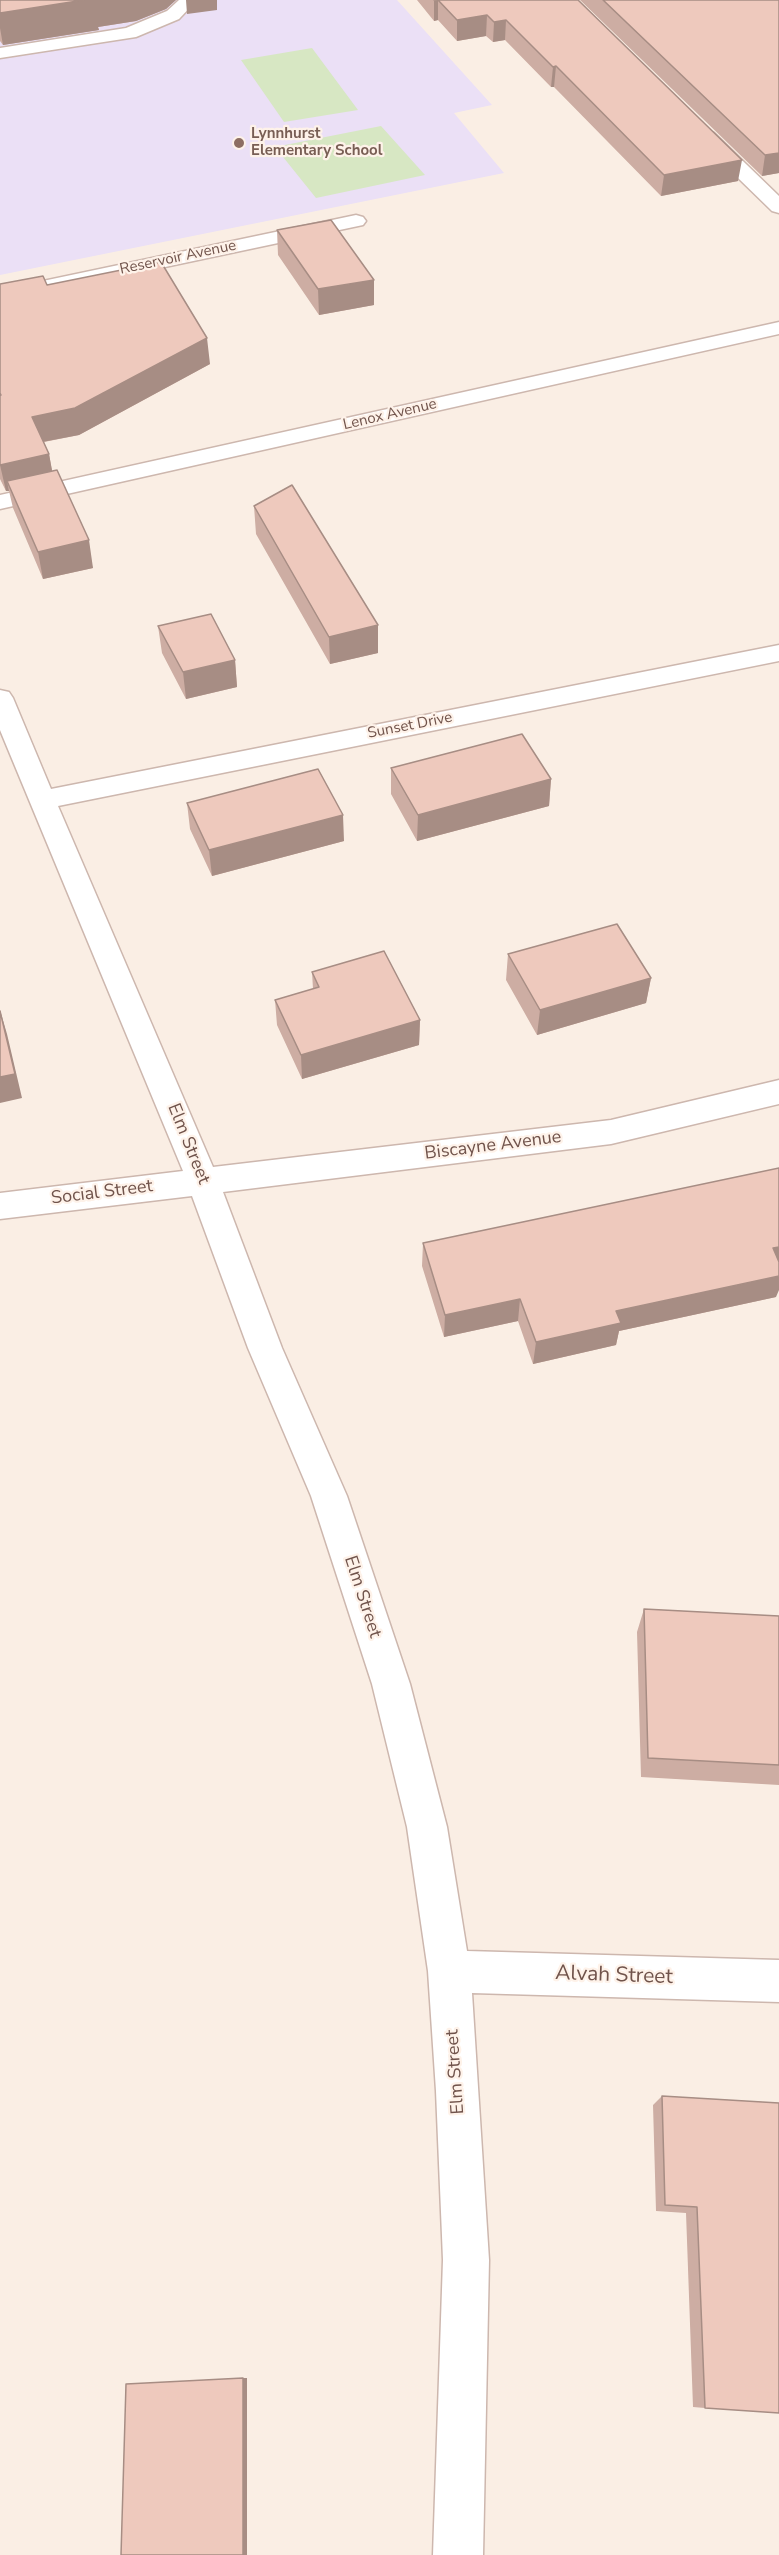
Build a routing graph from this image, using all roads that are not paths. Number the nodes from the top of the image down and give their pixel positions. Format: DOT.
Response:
graph roads {
  1 [pos="189,0"];
  2 [pos="0,52"];
  3 [pos="695,125"];
  4 [pos="779,207"];
  5 [pos="356,221"];
  6 [pos="0,296"];
  7 [pos="779,328"];
  8 [pos="0,502"];
  9 [pos="779,653"];
  10 [pos="0,699"];
  11 [pos="42,800"];
  12 [pos="779,1092"];
  13 [pos="204,1181"];
  14 [pos="0,1206"];
  15 [pos="449,1971"];
  16 [pos="779,1982"];
  17 [pos="458,2555"];
  1 -- 2 [label="street"];
  3 -- 4 [label="street"];
  5 -- 6 [label="street, Reservoir Avenue"];
  7 -- 8 [label="street, Lenox Avenue"];
  9 -- 11 [label="street, Sunset Drive"];
  10 -- 11 [label="street, Elm Street"];
  11 -- 13 [label="street, Elm Street"];
  12 -- 13 [label="street, Biscayne Avenue"];
  13 -- 14 [label="street, Social Street"];
  13 -- 15 [label="street, Elm Street"];
  15 -- 16 [label="street, Alvah Street"];
  15 -- 17 [label="street, Elm Street"];
}
